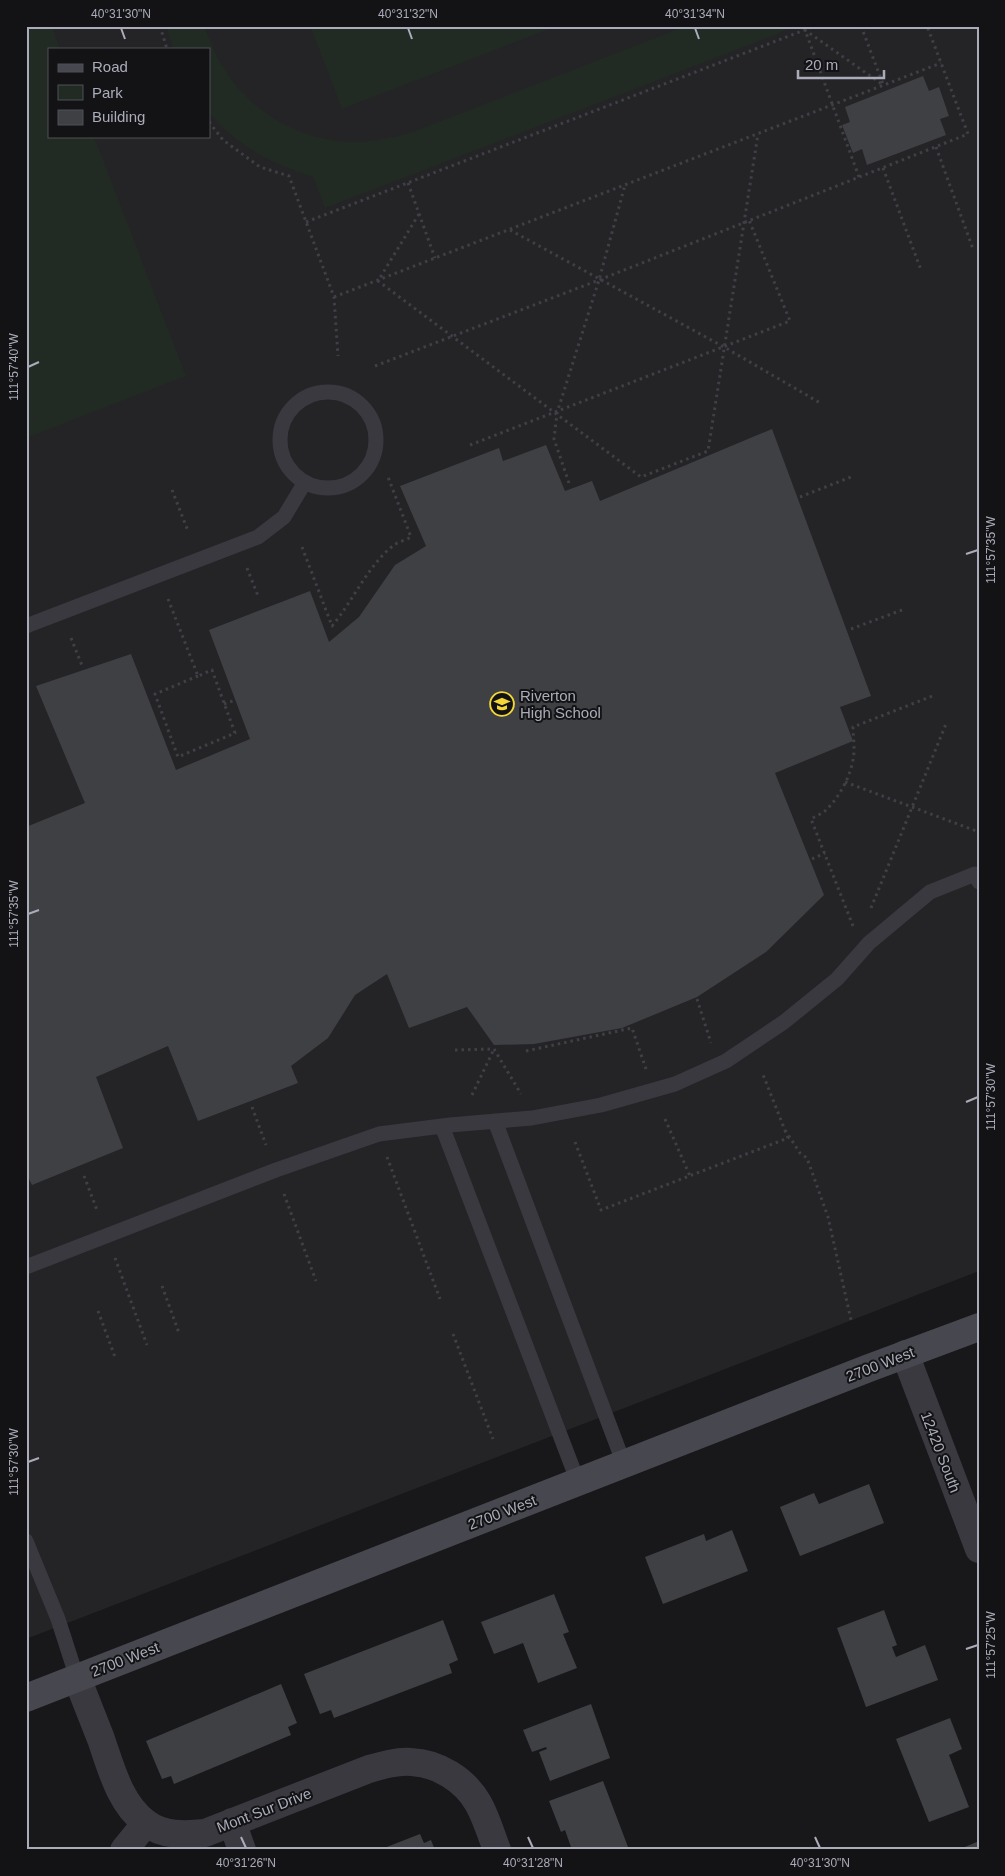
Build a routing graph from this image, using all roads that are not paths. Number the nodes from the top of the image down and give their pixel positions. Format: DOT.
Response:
graph roads {
  1 [pos="305,482"];
  2 [pos="26,626"];
  3 [pos="979,882"];
  4 [pos="495,1121"];
  5 [pos="442,1126"];
  6 [pos="26,1267"];
  7 [pos="979,1327"];
  8 [pos="905,1354"];
  9 [pos="624,1464"];
  10 [pos="578,1482"];
  11 [pos="26,1541"];
  12 [pos="979,1549"];
  13 [pos="77,1678"];
  14 [pos="26,1698"];
  15 [pos="232,1822"];
  16 [pos="146,1824"];
  17 [pos="124,1850"];
  18 [pos="242,1850"];
  19 [pos="497,1850"];
  1 -- 1 [label="lane"];
  1 -- 2 [label="lane"];
  3 -- 4 [label="lane"];
  4 -- 5 [label="lane"];
  4 -- 9 [label="lane"];
  5 -- 6 [label="lane"];
  5 -- 10 [label="lane"];
  7 -- 8 [label="main road, 2700 West"];
  8 -- 9 [label="main road, 2700 West"];
  8 -- 12 [label="street, 12420 South"];
  9 -- 10 [label="main road, 2700 West"];
  10 -- 13 [label="main road, 2700 West"];
  11 -- 13 [label="lane"];
  13 -- 14 [label="main road, 2700 West"];
  13 -- 16 [label="street, Mont Sur Drive"];
  15 -- 16 [label="street, Mont Sur Drive"];
  15 -- 18 [label="street"];
  15 -- 19 [label="street, Mont Sur Drive"];
  16 -- 17 [label="street"];
}
